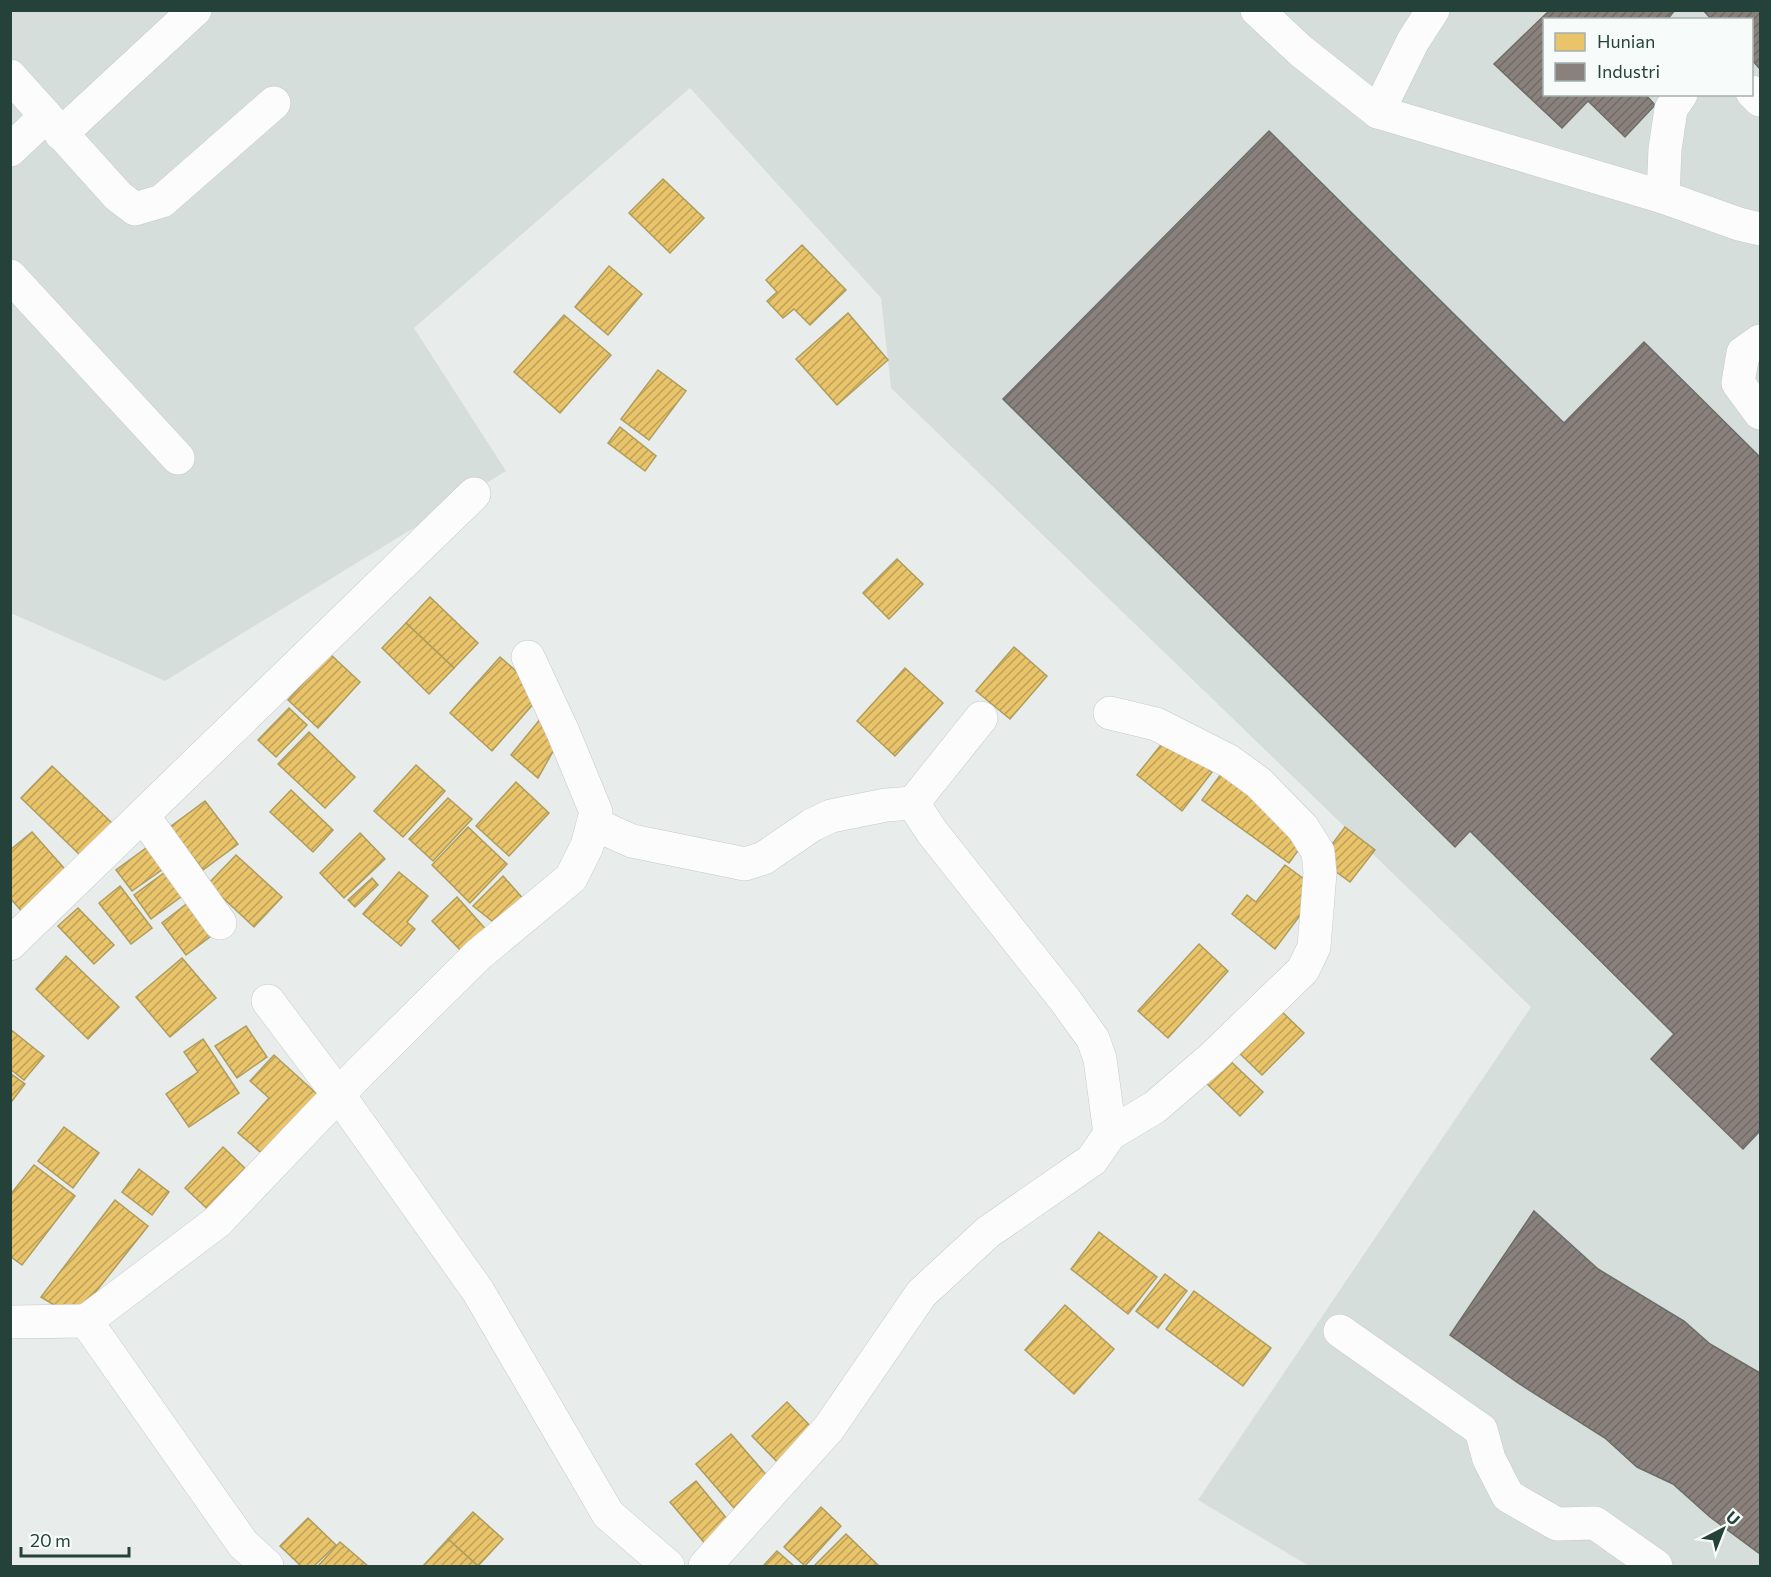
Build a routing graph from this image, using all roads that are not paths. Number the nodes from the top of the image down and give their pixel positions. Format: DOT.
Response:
graph roads {
  1 [pos="195,10"];
  2 [pos="1257,10"];
  3 [pos="1433,10"];
  4 [pos="10,76"];
  5 [pos="1680,96"];
  6 [pos="274,103"];
  7 [pos="1378,112"];
  8 [pos="53,125"];
  9 [pos="10,150"];
  10 [pos="1663,197"];
  11 [pos="1761,229"];
  12 [pos="10,276"];
  13 [pos="1761,341"];
  14 [pos="1761,413"];
  15 [pos="178,458"];
  16 [pos="474,494"];
  17 [pos="528,657"];
  18 [pos="1110,713"];
  19 [pos="981,718"];
  20 [pos="913,803"];
  21 [pos="144,817"];
  22 [pos="594,824"];
  23 [pos="220,923"];
  24 [pos="10,944"];
  25 [pos="268,1001"];
  26 [pos="338,1094"];
  27 [pos="1110,1134"];
  28 [pos="86,1321"];
  29 [pos="10,1322"];
  30 [pos="1340,1331"];
  31 [pos="267,1566"];
  32 [pos="668,1566"];
  33 [pos="705,1566"];
  34 [pos="1656,1566"];
  1 -- 8 [label="street"];
  2 -- 7 [label="street"];
  3 -- 7 [label="street"];
  4 -- 8 [label="street"];
  5 -- 10 [label="street"];
  6 -- 8 [label="street"];
  7 -- 10 [label="street"];
  8 -- 9 [label="street"];
  10 -- 11 [label="street"];
  12 -- 15 [label="street"];
  13 -- 14 [label="street"];
  16 -- 21 [label="street"];
  17 -- 22 [label="street"];
  18 -- 27 [label="street"];
  19 -- 20 [label="street"];
  20 -- 22 [label="street"];
  20 -- 27 [label="street"];
  21 -- 23 [label="street"];
  21 -- 24 [label="street"];
  22 -- 26 [label="street"];
  25 -- 26 [label="street"];
  26 -- 28 [label="street"];
  26 -- 32 [label="street"];
  27 -- 33 [label="street"];
  28 -- 29 [label="street"];
  28 -- 31 [label="street"];
  30 -- 34 [label="street"];
}
